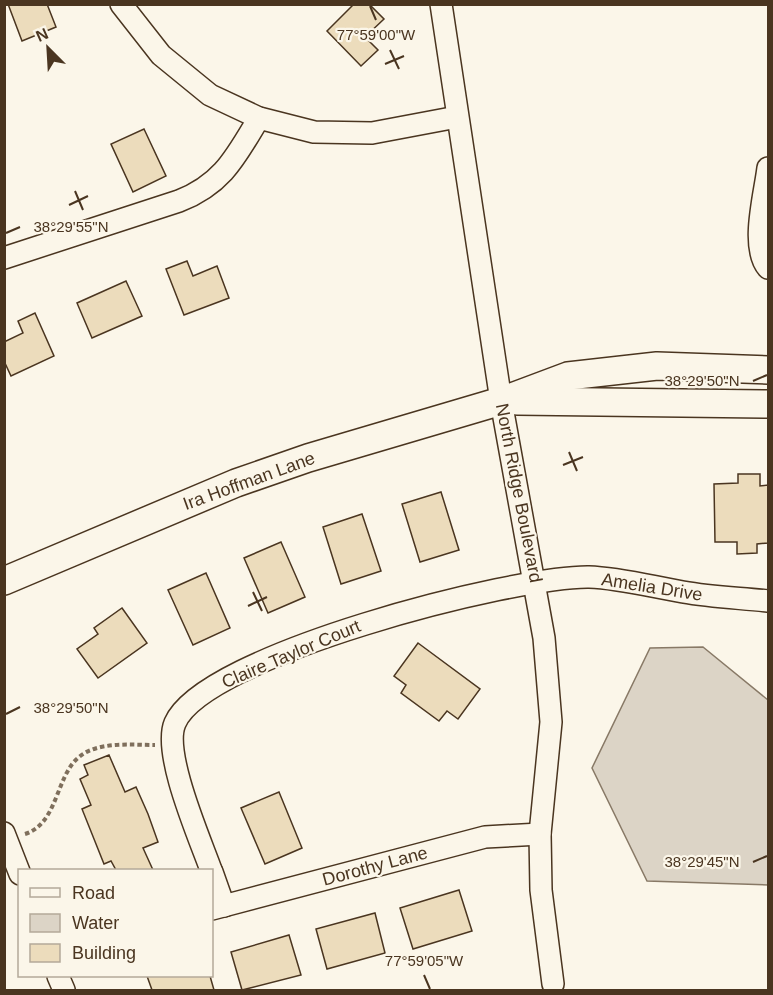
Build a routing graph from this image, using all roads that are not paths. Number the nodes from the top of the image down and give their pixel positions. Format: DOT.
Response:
graph roads {
  1 [pos="121,4"];
  2 [pos="441,4"];
  3 [pos="457,117"];
  4 [pos="259,118"];
  5 [pos="768,168"];
  6 [pos="4,258"];
  7 [pos="768,268"];
  8 [pos="768,370"];
  9 [pos="501,401"];
  10 [pos="768,404"];
  11 [pos="4,581"];
  12 [pos="535,581"];
  13 [pos="768,601"];
  14 [pos="540,834"];
  15 [pos="6,836"];
  16 [pos="18,869"];
  17 [pos="210,869"];
  18 [pos="213,881"];
  19 [pos="218,907"];
  20 [pos="553,984"];
  1 -- 4 [label="street"];
  2 -- 3 [label="street, North Ridge Boulevard"];
  3 -- 4 [label="street"];
  3 -- 9 [label="street, North Ridge Boulevard"];
  4 -- 6 [label="street"];
  5 -- 7 [label="street"];
  8 -- 9 [label="main road, Ira Hoffman Lane"];
  9 -- 10 [label="main road, Ira Hoffman Lane"];
  9 -- 11 [label="main road, Ira Hoffman Lane"];
  9 -- 12 [label="street, North Ridge Boulevard"];
  12 -- 13 [label="street, Amelia Drive"];
  12 -- 14 [label="street, North Ridge Boulevard"];
  12 -- 17 [label="street, Claire Taylor Court"];
  14 -- 19 [label="street, Dorothy Lane"];
  14 -- 20 [label="street, North Ridge Boulevard"];
  15 -- 16 [label="street"];
  18 -- 19 [label="street, Claire Taylor Court"];
}
